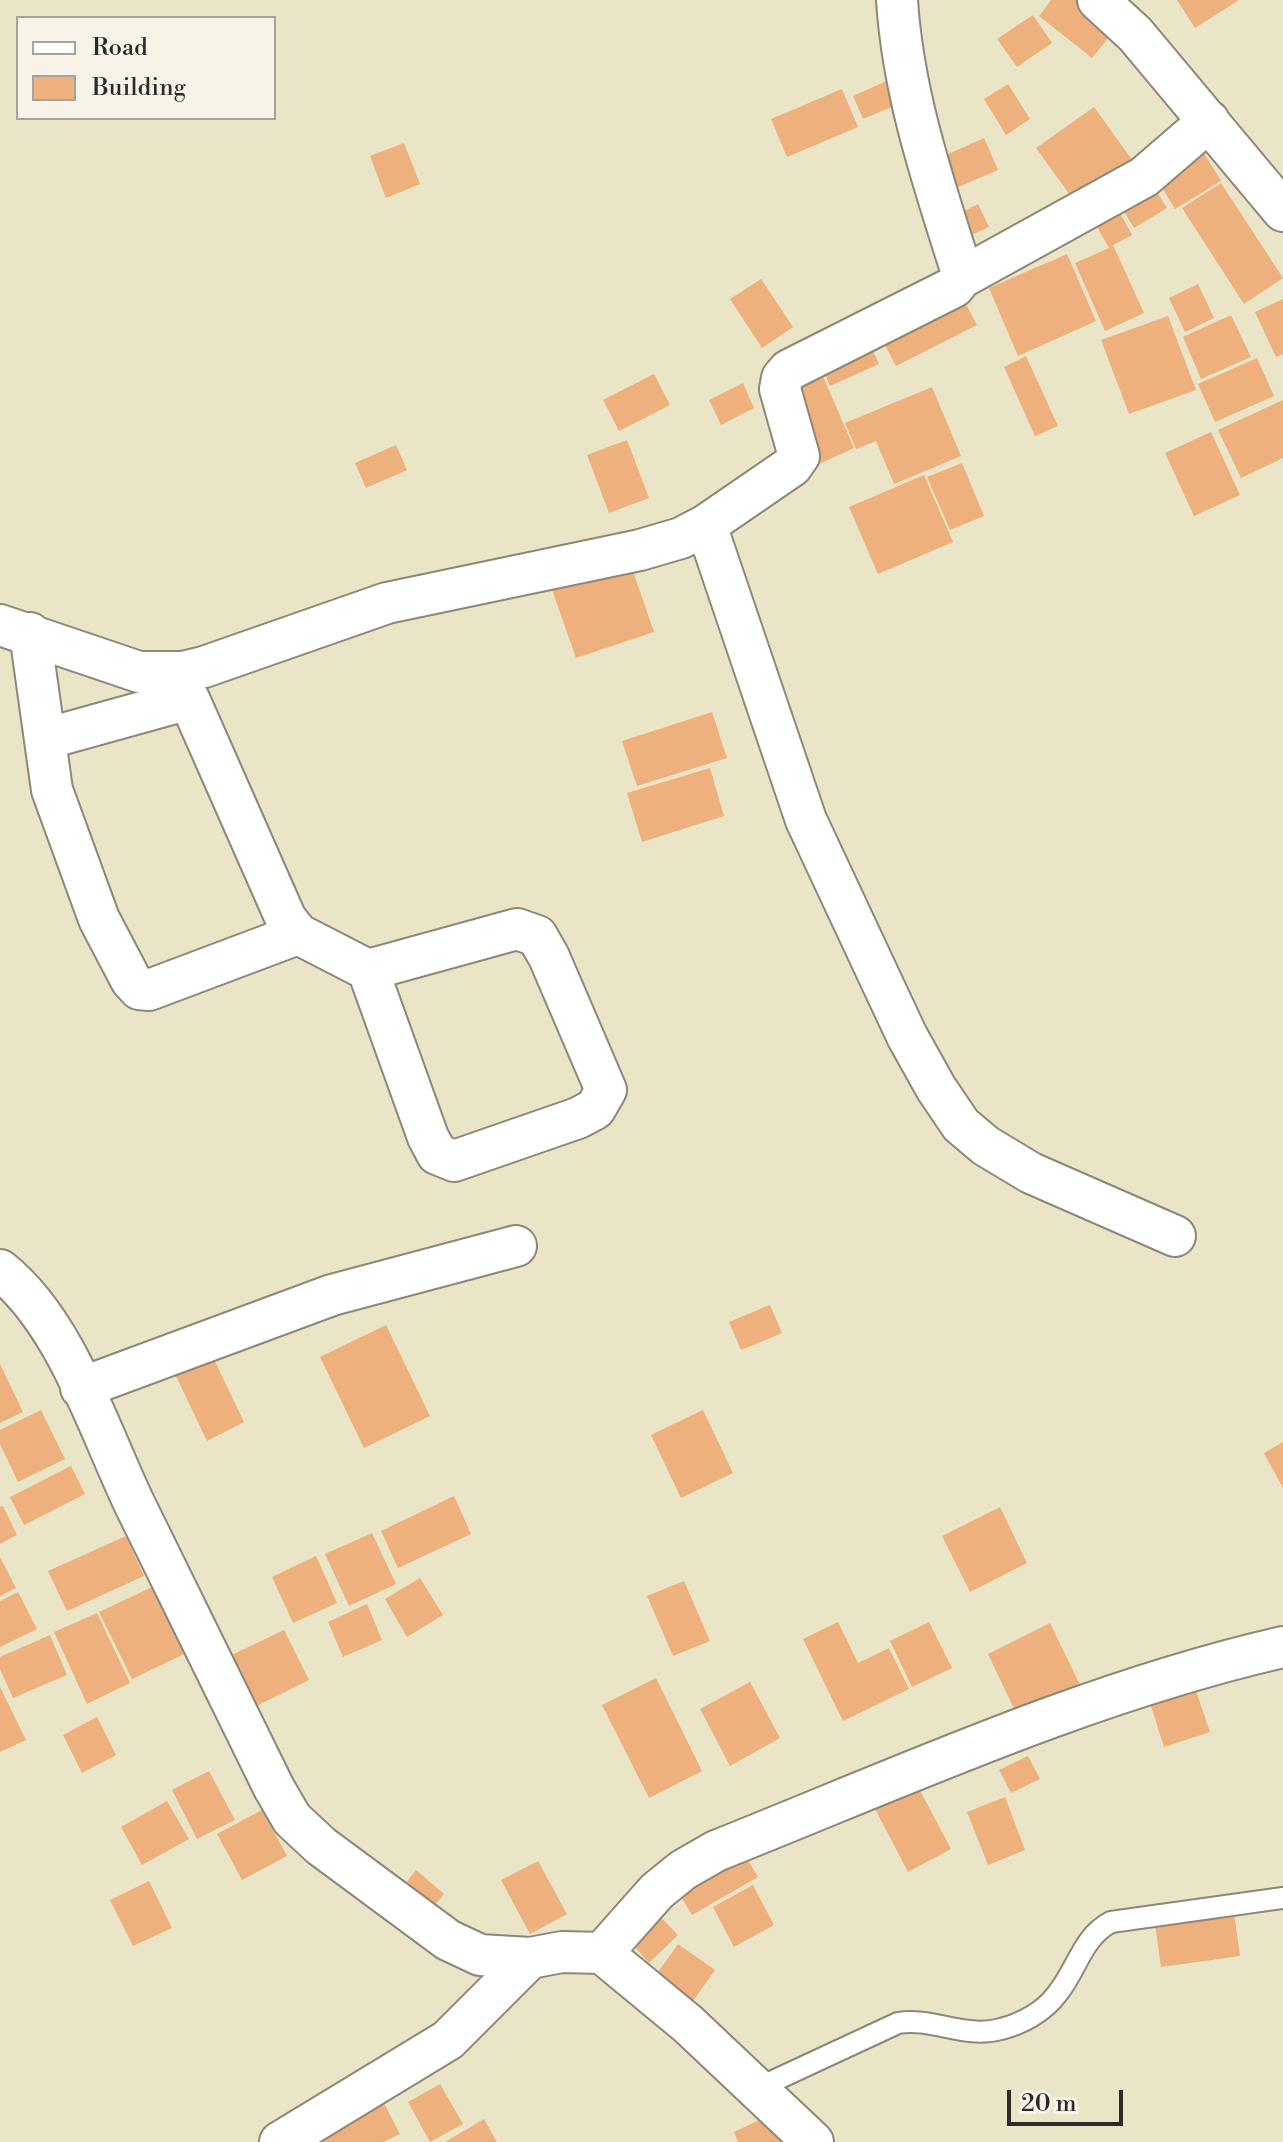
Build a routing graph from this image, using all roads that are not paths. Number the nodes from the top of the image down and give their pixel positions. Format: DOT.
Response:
graph roads {
  1 [pos="897,0"];
  2 [pos="1098,0"];
  3 [pos="1209,121"];
  4 [pos="1283,211"];
  5 [pos="961,278"];
  6 [pos="706,525"];
  7 [pos="15,629"];
  8 [pos="45,739"];
  9 [pos="298,934"];
  10 [pos="368,970"];
  11 [pos="1175,1236"];
  12 [pos="516,1246"];
  13 [pos="0,1270"];
  14 [pos="81,1388"];
  15 [pos="1283,1647"];
  16 [pos="1283,1898"];
  17 [pos="602,1953"];
  18 [pos="530,1958"];
  19 [pos="756,2089"];
  20 [pos="280,2142"];
  21 [pos="813,2142"];
  1 -- 5 [label="street"];
  2 -- 3 [label="street"];
  3 -- 4 [label="street"];
  3 -- 5 [label="street"];
  5 -- 6 [label="street"];
  6 -- 7 [label="street"];
  6 -- 11 [label="street"];
  7 -- 8 [label="street"];
  8 -- 9 [label="street"];
  8 -- 9 [label="street"];
  9 -- 10 [label="street"];
  10 -- 10 [label="street"];
  12 -- 14 [label="street"];
  13 -- 14 [label="street"];
  14 -- 18 [label="street"];
  15 -- 17 [label="street"];
  16 -- 19 [label="lane"];
  17 -- 18 [label="street"];
  17 -- 19 [label="street"];
  18 -- 20 [label="street"];
  19 -- 21 [label="street"];
}
